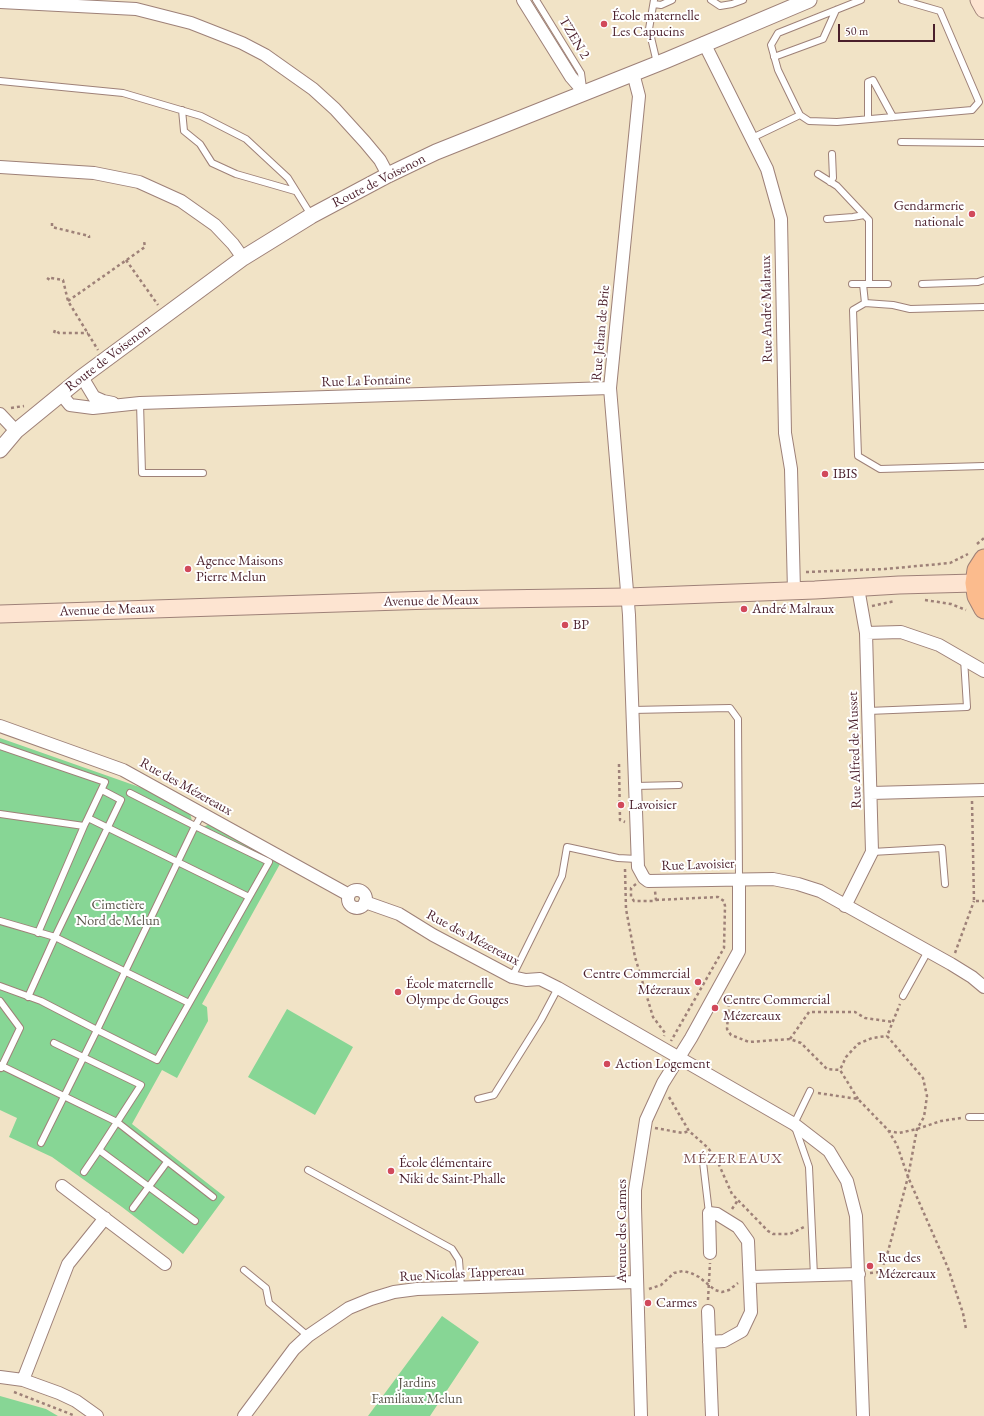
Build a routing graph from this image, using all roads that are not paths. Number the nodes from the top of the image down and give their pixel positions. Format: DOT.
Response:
graph roads {
  1 [pos="523,0"];
  2 [pos="536,0"];
  3 [pos="672,0"];
  4 [pos="711,0"];
  5 [pos="743,0"];
  6 [pos="809,0"];
  7 [pos="861,0"];
  8 [pos="902,0"];
  9 [pos="979,0"];
  10 [pos="0,2"];
  11 [pos="654,2"];
  12 [pos="984,9"];
  13 [pos="836,10"];
  14 [pos="704,44"];
  15 [pos="774,57"];
  16 [pos="657,63"];
  17 [pos="633,73"];
  18 [pos="0,81"];
  19 [pos="584,92"];
  20 [pos="182,110"];
  21 [pos="800,115"];
  22 [pos="893,117"];
  23 [pos="868,119"];
  24 [pos="752,138"];
  25 [pos="901,142"];
  26 [pos="984,143"];
  27 [pos="832,154"];
  28 [pos="0,167"];
  29 [pos="818,174"];
  30 [pos="388,175"];
  31 [pos="830,182"];
  32 [pos="295,191"];
  33 [pos="864,215"];
  34 [pos="311,216"];
  35 [pos="827,219"];
  36 [pos="243,258"];
  37 [pos="984,280"];
  38 [pos="852,284"];
  39 [pos="866,284"];
  40 [pos="888,284"];
  41 [pos="922,284"];
  42 [pos="865,303"];
  43 [pos="984,307"];
  44 [pos="82,377"];
  45 [pos="610,388"];
  46 [pos="61,394"];
  47 [pos="140,403"];
  48 [pos="122,404"];
  49 [pos="3,410"];
  50 [pos="16,432"];
  51 [pos="0,450"];
  52 [pos="984,466"];
  53 [pos="203,472"];
  54 [pos="976,553"];
  55 [pos="975,583"];
  56 [pos="860,588"];
  57 [pos="794,591"];
  58 [pos="627,597"];
  59 [pos="977,612"];
  60 [pos="0,614"];
  61 [pos="866,633"];
  62 [pos="964,659"];
  63 [pos="984,671"];
  64 [pos="632,710"];
  65 [pos="868,711"];
  66 [pos="0,726"];
  67 [pos="0,746"];
  68 [pos="679,785"];
  69 [pos="635,786"];
  70 [pos="102,790"];
  71 [pos="984,790"];
  72 [pos="130,793"];
  73 [pos="871,793"];
  74 [pos="203,813"];
  75 [pos="0,814"];
  76 [pos="88,818"];
  77 [pos="84,826"];
  78 [pos="195,826"];
  79 [pos="108,828"];
  80 [pos="872,852"];
  81 [pos="638,859"];
  82 [pos="178,862"];
  83 [pos="739,879"];
  84 [pos="945,884"];
  85 [pos="249,897"];
  86 [pos="845,906"];
  87 [pos="0,921"];
  88 [pos="38,933"];
  89 [pos="55,937"];
  90 [pos="928,951"];
  91 [pos="125,971"];
  92 [pos="512,977"];
  93 [pos="0,986"];
  94 [pos="984,987"];
  95 [pos="558,988"];
  96 [pos="903,996"];
  97 [pos="28,997"];
  98 [pos="0,1001"];
  99 [pos="190,1003"];
  100 [pos="97,1030"];
  101 [pos="54,1043"];
  102 [pos="84,1057"];
  103 [pos="678,1058"];
  104 [pos="1,1067"];
  105 [pos="810,1091"];
  106 [pos="64,1096"];
  107 [pos="478,1099"];
  108 [pos="969,1117"];
  109 [pos="984,1117"];
  110 [pos="117,1122"];
  111 [pos="794,1124"];
  112 [pos="42,1143"];
  113 [pos="99,1150"];
  114 [pos="168,1162"];
  115 [pos="703,1162"];
  116 [pos="308,1170"];
  117 [pos="84,1172"];
  118 [pos="62,1186"];
  119 [pos="149,1186"];
  120 [pos="213,1197"];
  121 [pos="133,1208"];
  122 [pos="709,1212"];
  123 [pos="105,1218"];
  124 [pos="195,1221"];
  125 [pos="710,1253"];
  126 [pos="165,1264"];
  127 [pos="244,1270"];
  128 [pos="859,1274"];
  129 [pos="814,1276"];
  130 [pos="751,1277"];
  131 [pos="643,1282"];
  132 [pos="461,1287"];
  133 [pos="708,1311"];
  134 [pos="308,1336"];
  135 [pos="709,1342"];
  136 [pos="0,1376"];
  137 [pos="23,1380"];
  138 [pos="97,1416"];
  139 [pos="244,1416"];
  140 [pos="641,1416"];
  141 [pos="712,1416"];
  142 [pos="863,1416"];
  1 -- 19 [label="street"];
  2 -- 19 [label="lane, TZEN 2"];
  3 -- 11 [label="lane"];
  4 -- 5 [label="lane"];
  6 -- 14 [label="street, Route de Voisenon"];
  7 -- 13 [label="lane"];
  8 -- 22 [label="lane"];
  9 -- 12 [label="main road"];
  10 -- 30 [label="street"];
  11 -- 16 [label="lane"];
  13 -- 15 [label="lane"];
  13 -- 15 [label="lane"];
  14 -- 16 [label="street, Route de Voisenon"];
  14 -- 24 [label="street, Rue André Malraux"];
  15 -- 21 [label="lane"];
  16 -- 17 [label="street, Route de Voisenon"];
  17 -- 19 [label="street, Route de Voisenon"];
  17 -- 45 [label="street, Rue Jehan de Brie"];
  18 -- 20 [label="lane"];
  19 -- 30 [label="street, Route de Voisenon"];
  20 -- 32 [label="lane"];
  20 -- 32 [label="lane"];
  21 -- 23 [label="lane"];
  21 -- 24 [label="lane"];
  22 -- 23 [label="lane"];
  22 -- 23 [label="lane"];
  24 -- 57 [label="street, Rue André Malraux"];
  25 -- 26 [label="lane"];
  27 -- 31 [label="lane"];
  28 -- 36 [label="street"];
  29 -- 31 [label="lane"];
  30 -- 34 [label="street, Route de Voisenon"];
  31 -- 33 [label="lane"];
  32 -- 34 [label="lane"];
  33 -- 35 [label="lane"];
  33 -- 39 [label="lane"];
  34 -- 36 [label="street, Route de Voisenon"];
  36 -- 44 [label="street, Route de Voisenon"];
  37 -- 41 [label="lane"];
  38 -- 39 [label="lane"];
  39 -- 40 [label="lane"];
  39 -- 42 [label="lane"];
  42 -- 43 [label="lane"];
  42 -- 52 [label="lane"];
  44 -- 46 [label="street, Route de Voisenon"];
  44 -- 48 [label="street, Rue La Fontaine"];
  45 -- 47 [label="street, Rue La Fontaine"];
  45 -- 58 [label="street, Rue Jehan de Brie"];
  46 -- 48 [label="street, Rue La Fontaine"];
  46 -- 50 [label="street, Route de Voisenon"];
  47 -- 48 [label="street, Rue La Fontaine"];
  47 -- 53 [label="lane"];
  49 -- 50 [label="street"];
  50 -- 51 [label="street, Route de Voisenon"];
  54 -- 55 [label="main road"];
  55 -- 56 [label="main road, Avenue de Meaux"];
  55 -- 59 [label="main road"];
  56 -- 57 [label="main road, Avenue de Meaux"];
  56 -- 61 [label="street, Rue Alfred de Musset"];
  57 -- 58 [label="main road, Avenue de Meaux"];
  58 -- 60 [label="main road, Avenue de Meaux"];
  58 -- 64 [label="street, Rue Lavoisier"];
  61 -- 62 [label="street"];
  61 -- 65 [label="street, Rue Alfred de Musset"];
  62 -- 63 [label="street"];
  62 -- 65 [label="lane"];
  64 -- 69 [label="street, Rue Lavoisier"];
  64 -- 83 [label="lane"];
  65 -- 73 [label="street, Rue Alfred de Musset"];
  66 -- 74 [label="street, Rue des Mézereaux"];
  67 -- 70 [label="lane"];
  68 -- 69 [label="lane"];
  69 -- 81 [label="street, Rue Lavoisier"];
  70 -- 76 [label="lane"];
  70 -- 79 [label="lane"];
  71 -- 73 [label="street"];
  72 -- 78 [label="lane"];
  73 -- 80 [label="street, Rue Alfred de Musset"];
  74 -- 78 [label="lane"];
  74 -- 92 [label="street, Rue des Mézereaux"];
  75 -- 77 [label="lane"];
  76 -- 77 [label="lane"];
  76 -- 79 [label="lane"];
  77 -- 88 [label="lane"];
  78 -- 82 [label="lane"];
  78 -- 85 [label="lane"];
  79 -- 82 [label="lane"];
  79 -- 89 [label="lane"];
  80 -- 84 [label="lane"];
  80 -- 86 [label="street, Rue Alfred de Musset"];
  81 -- 83 [label="street, Rue Lavoisier"];
  81 -- 92 [label="lane"];
  82 -- 85 [label="lane"];
  82 -- 91 [label="lane"];
  83 -- 86 [label="street, Rue Lavoisier"];
  83 -- 103 [label="street, Avenue des Carmes"];
  85 -- 99 [label="lane"];
  86 -- 90 [label="street, Rue Lavoisier"];
  87 -- 88 [label="lane"];
  88 -- 89 [label="lane"];
  89 -- 91 [label="lane"];
  89 -- 97 [label="lane"];
  90 -- 94 [label="street, Rue Lavoisier"];
  90 -- 96 [label="lane"];
  91 -- 99 [label="lane"];
  91 -- 100 [label="lane"];
  92 -- 95 [label="street, Rue des Mézereaux"];
  93 -- 97 [label="lane"];
  95 -- 103 [label="street, Rue des Mézereaux"];
  95 -- 107 [label="lane"];
  97 -- 100 [label="lane"];
  98 -- 104 [label="lane"];
  99 -- 100 [label="lane"];
  100 -- 102 [label="lane"];
  101 -- 102 [label="lane"];
  102 -- 106 [label="lane"];
  102 -- 110 [label="lane"];
  103 -- 111 [label="street, Rue des Mézereaux"];
  103 -- 131 [label="street, Avenue des Carmes"];
  104 -- 106 [label="lane"];
  105 -- 111 [label="lane"];
  106 -- 110 [label="lane"];
  106 -- 112 [label="lane"];
  108 -- 109 [label="lane"];
  110 -- 113 [label="lane"];
  110 -- 114 [label="lane"];
  111 -- 128 [label="street, Rue des Mézereaux"];
  111 -- 129 [label="lane"];
  113 -- 117 [label="lane"];
  113 -- 119 [label="lane"];
  114 -- 119 [label="lane"];
  114 -- 120 [label="lane"];
  115 -- 122 [label="lane"];
  116 -- 132 [label="lane"];
  118 -- 123 [label="street"];
  119 -- 121 [label="lane"];
  119 -- 124 [label="lane"];
  122 -- 125 [label="street"];
  122 -- 130 [label="street"];
  123 -- 126 [label="street"];
  123 -- 137 [label="street"];
  127 -- 134 [label="lane"];
  128 -- 129 [label="street"];
  128 -- 142 [label="street, Rue des Mézereaux"];
  129 -- 130 [label="street"];
  130 -- 135 [label="street"];
  131 -- 132 [label="street, Rue Nicolas Tappereau"];
  131 -- 140 [label="street, Avenue des Carmes"];
  132 -- 134 [label="street, Rue Nicolas Tappereau"];
  133 -- 135 [label="street"];
  134 -- 139 [label="street, Rue Nicolas Tappereau"];
  135 -- 141 [label="street"];
  136 -- 137 [label="street"];
  137 -- 138 [label="street"];
}
